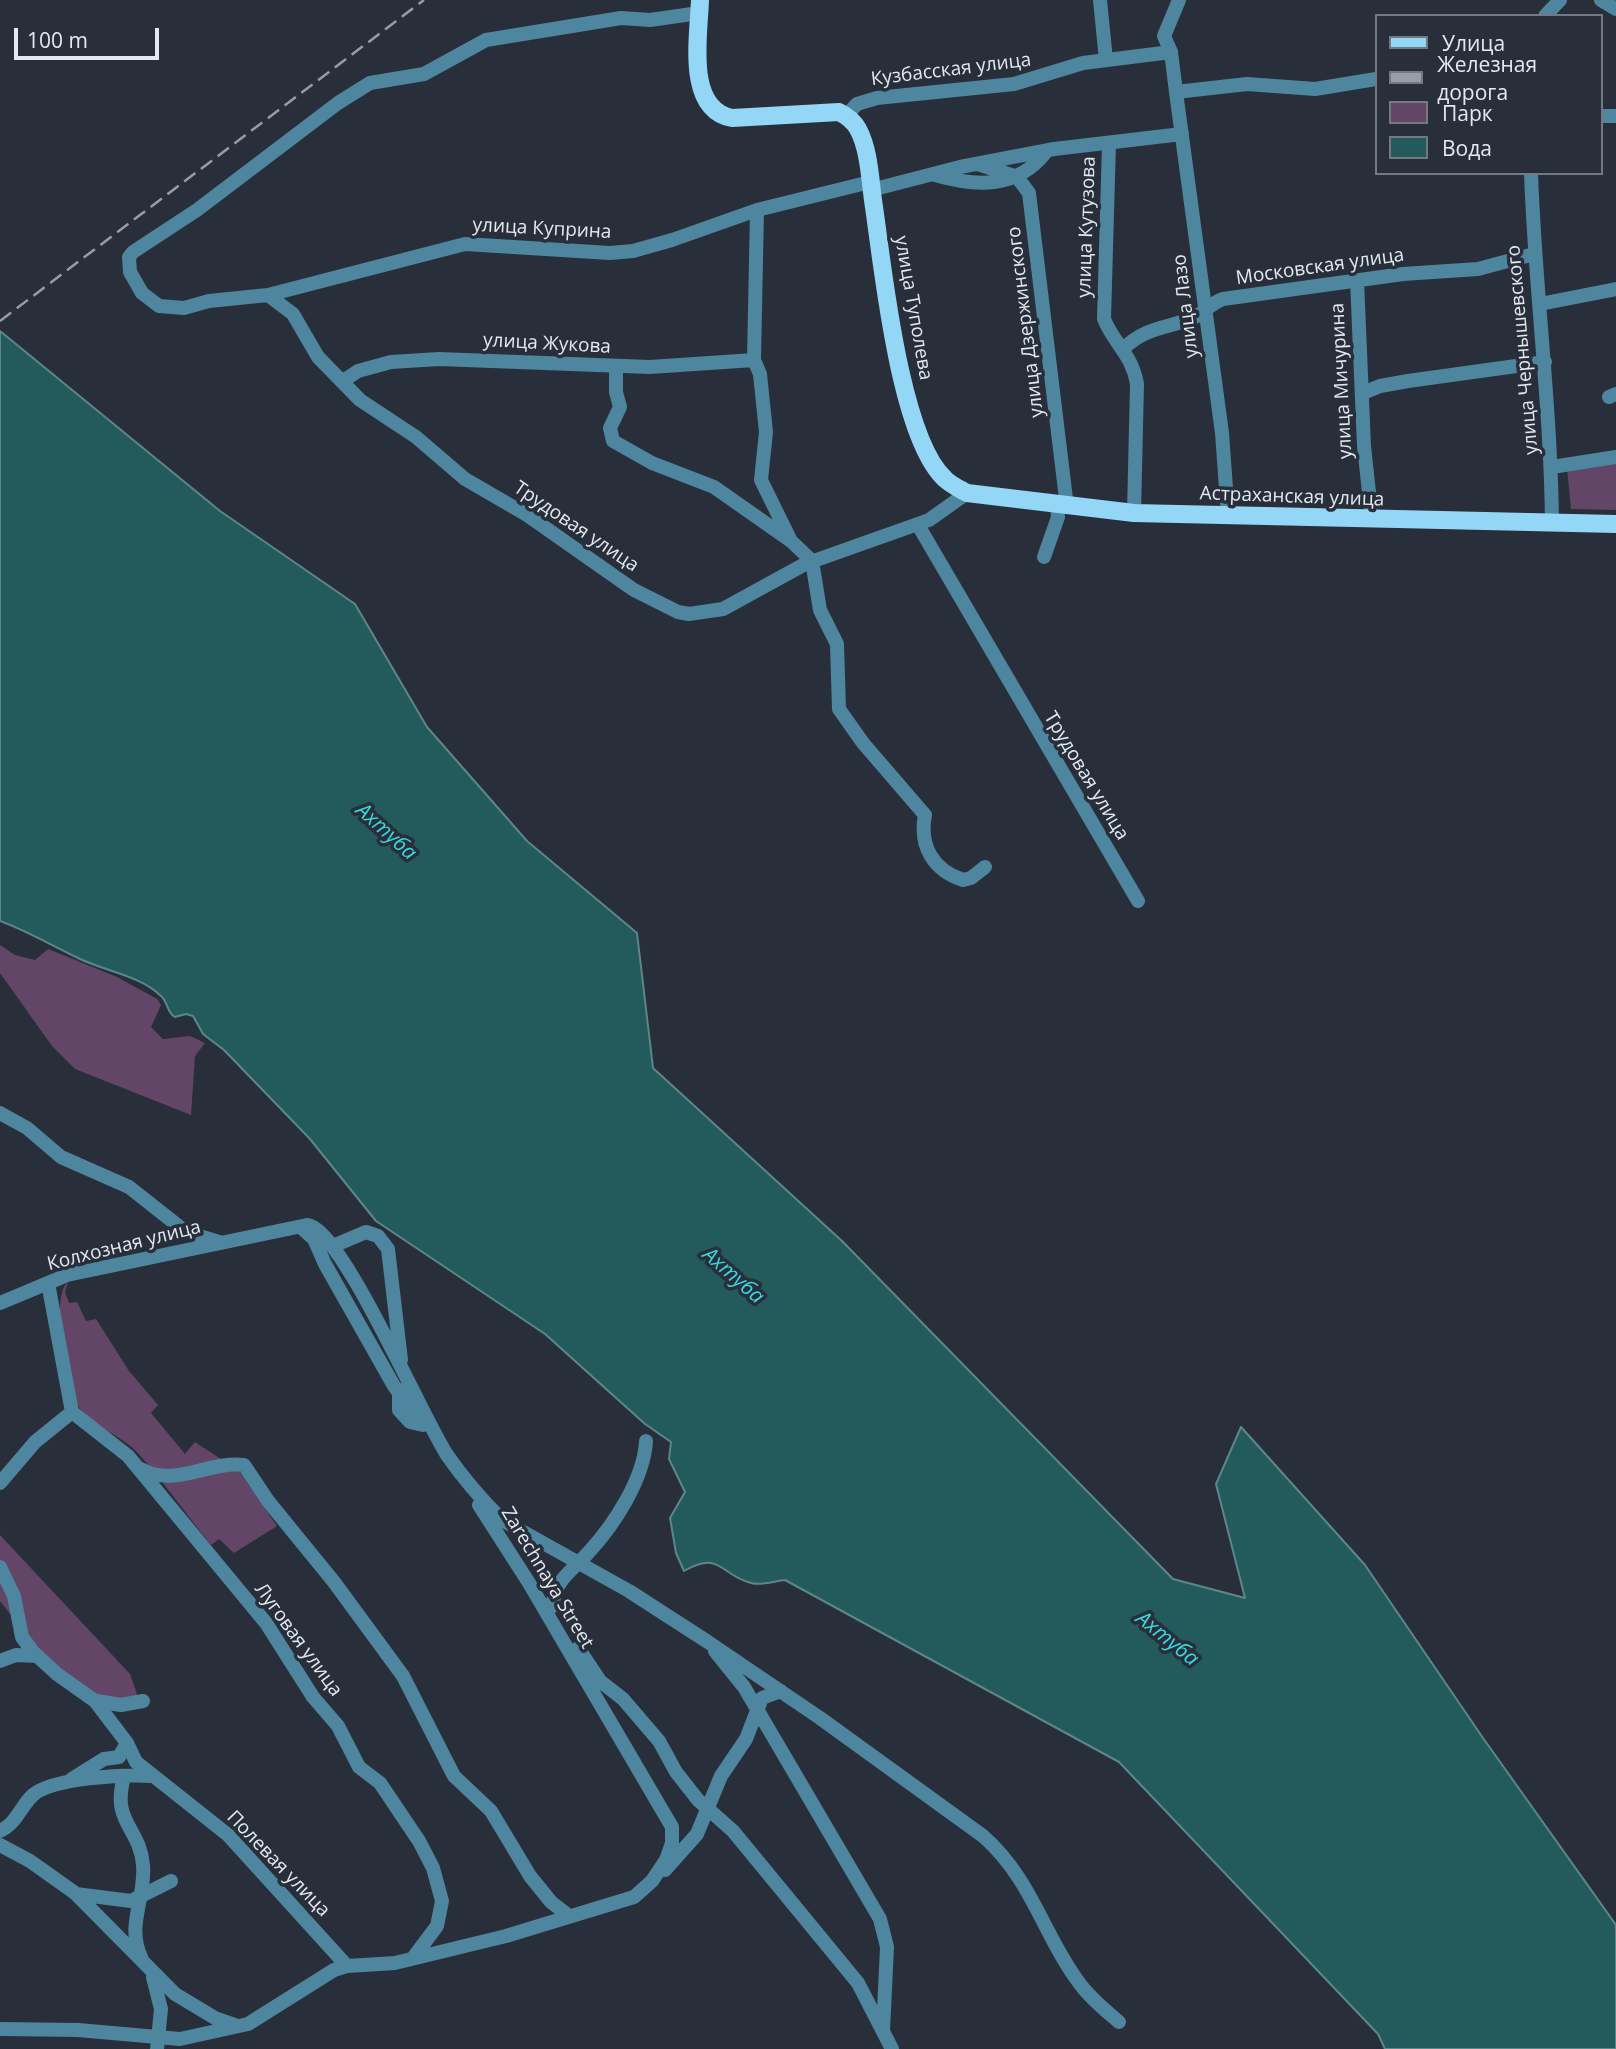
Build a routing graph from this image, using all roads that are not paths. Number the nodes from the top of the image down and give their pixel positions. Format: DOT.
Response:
graph roads {
  1 [pos="1100,0"];
  2 [pos="1179,0"];
  3 [pos="1560,0"];
  4 [pos="1601,0"];
  5 [pos="699,6"];
  6 [pos="1616,9"];
  7 [pos="1547,14"];
  8 [pos="1171,52"];
  9 [pos="1106,60"];
  10 [pos="1374,79"];
  11 [pos="1176,92"];
  12 [pos="846,116"];
  13 [pos="1182,134"];
  14 [pos="1109,143"];
  15 [pos="1047,151"];
  16 [pos="978,164"];
  17 [pos="934,175"];
  18 [pos="1531,175"];
  19 [pos="1017,177"];
  20 [pos="871,186"];
  21 [pos="757,209"];
  22 [pos="1534,254"];
  23 [pos="1357,280"];
  24 [pos="1616,289"];
  25 [pos="268,295"];
  26 [pos="1540,304"];
  27 [pos="1205,310"];
  28 [pos="1124,348"];
  29 [pos="754,360"];
  30 [pos="1545,362"];
  31 [pos="616,366"];
  32 [pos="343,381"];
  33 [pos="1363,393"];
  34 [pos="1616,457"];
  35 [pos="1552,467"];
  36 [pos="967,493"];
  37 [pos="1062,506"];
  38 [pos="1134,513"];
  39 [pos="1228,516"];
  40 [pos="1372,520"];
  41 [pos="1552,524"];
  42 [pos="1616,524"];
  43 [pos="918,525"];
  44 [pos="791,541"];
  45 [pos="1044,557"];
  46 [pos="812,561"];
  47 [pos="985,867"];
  48 [pos="1138,901"];
  49 [pos="0,1113"];
  50 [pos="302,1228"];
  51 [pos="219,1242"];
  52 [pos="333,1246"];
  53 [pos="48,1283"];
  54 [pos="0,1303"];
  55 [pos="402,1371"];
  56 [pos="399,1393"];
  57 [pos="72,1412"];
  58 [pos="428,1427"];
  59 [pos="646,1441"];
  60 [pos="447,1455"];
  61 [pos="136,1467"];
  62 [pos="0,1483"];
  63 [pos="499,1536"];
  64 [pos="579,1562"];
  65 [pos="0,1567"];
  66 [pos="553,1606"];
  67 [pos="22,1637"];
  68 [pos="708,1642"];
  69 [pos="38,1656"];
  70 [pos="0,1660"];
  71 [pos="781,1691"];
  72 [pos="95,1701"];
  73 [pos="143,1701"];
  74 [pos="757,1710"];
  75 [pos="127,1743"];
  76 [pos="151,1776"];
  77 [pos="124,1777"];
  78 [pos="64,1781"];
  79 [pos="708,1809"];
  80 [pos="672,1827"];
  81 [pos="0,1831"];
  82 [pos="697,1834"];
  83 [pos="0,1845"];
  84 [pos="655,1876"];
  85 [pos="171,1881"];
  86 [pos="75,1893"];
  87 [pos="140,1898"];
  88 [pos="569,1916"];
  89 [pos="412,1959"];
  90 [pos="347,1966"];
  91 [pos="147,1967"];
  92 [pos="1119,2022"];
  93 [pos="240,2026"];
  94 [pos="0,2029"];
  95 [pos="883,2036"];
  96 [pos="158,2044"];
  97 [pos="892,2049"];
  1 -- 9 [label="street"];
  2 -- 8 [label="street"];
  3 -- 7 [label="street"];
  4 -- 6 [label="street"];
  5 -- 12 [label="main road"];
  5 -- 25 [label="street, улица Куприна"];
  8 -- 9 [label="street, Кузбасская улица"];
  8 -- 11 [label="street"];
  9 -- 12 [label="street, Кузбасская улица"];
  10 -- 11 [label="street"];
  11 -- 13 [label="street, улица Лазо"];
  12 -- 20 [label="main road, улица Туполева"];
  13 -- 14 [label="street, улица Куприна"];
  13 -- 27 [label="street, улица Лазо"];
  14 -- 15 [label="street, улица Куприна"];
  14 -- 28 [label="street, улица Кутузова"];
  15 -- 16 [label="street, улица Куприна"];
  15 -- 19 [label="street, улица Куприна"];
  16 -- 17 [label="street, улица Куприна"];
  16 -- 19 [label="street"];
  17 -- 19 [label="street, улица Куприна"];
  17 -- 20 [label="street, улица Куприна"];
  18 -- 22 [label="street, улица Чернышевского"];
  19 -- 37 [label="street, улица Дзержинского"];
  20 -- 21 [label="street, улица Куприна"];
  20 -- 36 [label="main road, улица Туполева"];
  21 -- 25 [label="street, улица Куприна"];
  21 -- 29 [label="street"];
  22 -- 23 [label="street, Московская улица"];
  22 -- 26 [label="street, улица Чернышевского"];
  23 -- 27 [label="street, Московская улица"];
  23 -- 33 [label="street, улица Мичурина"];
  24 -- 26 [label="street"];
  25 -- 32 [label="street, Трудовая улица"];
  26 -- 30 [label="street, улица Чернышевского"];
  27 -- 28 [label="street, Московская улица"];
  27 -- 39 [label="street, улица Лазо"];
  28 -- 38 [label="street, улица Кутузова"];
  29 -- 31 [label="street, улица Жукова"];
  29 -- 44 [label="street"];
  30 -- 33 [label="street"];
  30 -- 35 [label="street, улица Чернышевского"];
  31 -- 32 [label="street, улица Жукова"];
  31 -- 44 [label="street"];
  32 -- 46 [label="street, Трудовая улица"];
  33 -- 40 [label="street, улица Мичурина"];
  34 -- 35 [label="street"];
  35 -- 41 [label="street, улица Чернышевского"];
  36 -- 37 [label="main road, Астраханская улица"];
  36 -- 43 [label="street, Трудовая улица"];
  37 -- 38 [label="main road, Астраханская улица"];
  37 -- 45 [label="street, улица Дзержинского"];
  38 -- 39 [label="main road, Астраханская улица"];
  39 -- 40 [label="main road, Астраханская улица"];
  40 -- 41 [label="main road, Астраханская улица"];
  41 -- 42 [label="main road, Астраханская улица"];
  43 -- 46 [label="street, Трудовая улица"];
  43 -- 48 [label="street, Трудовая улица"];
  44 -- 46 [label="street"];
  46 -- 47 [label="street"];
  49 -- 51 [label="street, Колхозная улица"];
  50 -- 51 [label="street, Колхозная улица"];
  50 -- 52 [label="street"];
  50 -- 56 [label="street, Zarechnaya Street"];
  51 -- 53 [label="street, Колхозная улица"];
  52 -- 55 [label="street"];
  52 -- 55 [label="street"];
  53 -- 54 [label="street, Колхозная улица"];
  53 -- 57 [label="street"];
  55 -- 56 [label="street"];
  55 -- 58 [label="street"];
  56 -- 58 [label="street, Zarechnaya Street"];
  57 -- 61 [label="street, Луговая улица"];
  57 -- 62 [label="street"];
  58 -- 60 [label="street, Zarechnaya Street"];
  59 -- 64 [label="street"];
  60 -- 63 [label="street, Zarechnaya Street"];
  60 -- 64 [label="street"];
  61 -- 88 [label="street"];
  61 -- 89 [label="street, Луговая улица"];
  63 -- 66 [label="street"];
  63 -- 80 [label="street, Zarechnaya Street"];
  64 -- 66 [label="street"];
  64 -- 68 [label="street"];
  65 -- 67 [label="street, Полевая улица"];
  66 -- 79 [label="street"];
  67 -- 69 [label="street, Полевая улица"];
  67 -- 70 [label="street"];
  68 -- 71 [label="street"];
  68 -- 74 [label="street"];
  69 -- 70 [label="street"];
  69 -- 72 [label="street, Полевая улица"];
  71 -- 74 [label="street"];
  71 -- 92 [label="street"];
  72 -- 73 [label="street"];
  72 -- 75 [label="street, Полевая улица"];
  74 -- 79 [label="street"];
  74 -- 95 [label="street"];
  75 -- 76 [label="street, Полевая улица"];
  75 -- 78 [label="street"];
  76 -- 77 [label="street"];
  76 -- 90 [label="street, Полевая улица"];
  77 -- 78 [label="street"];
  77 -- 87 [label="street"];
  78 -- 81 [label="street"];
  79 -- 82 [label="street"];
  79 -- 95 [label="street"];
  80 -- 82 [label="street"];
  80 -- 84 [label="street"];
  82 -- 84 [label="street"];
  83 -- 86 [label="street"];
  84 -- 88 [label="street"];
  85 -- 87 [label="street"];
  86 -- 87 [label="street"];
  86 -- 91 [label="street"];
  87 -- 91 [label="street"];
  88 -- 89 [label="street"];
  89 -- 90 [label="street"];
  90 -- 93 [label="street"];
  91 -- 93 [label="street"];
  91 -- 96 [label="street"];
  93 -- 96 [label="street"];
  94 -- 96 [label="street"];
  95 -- 97 [label="street"];
}
